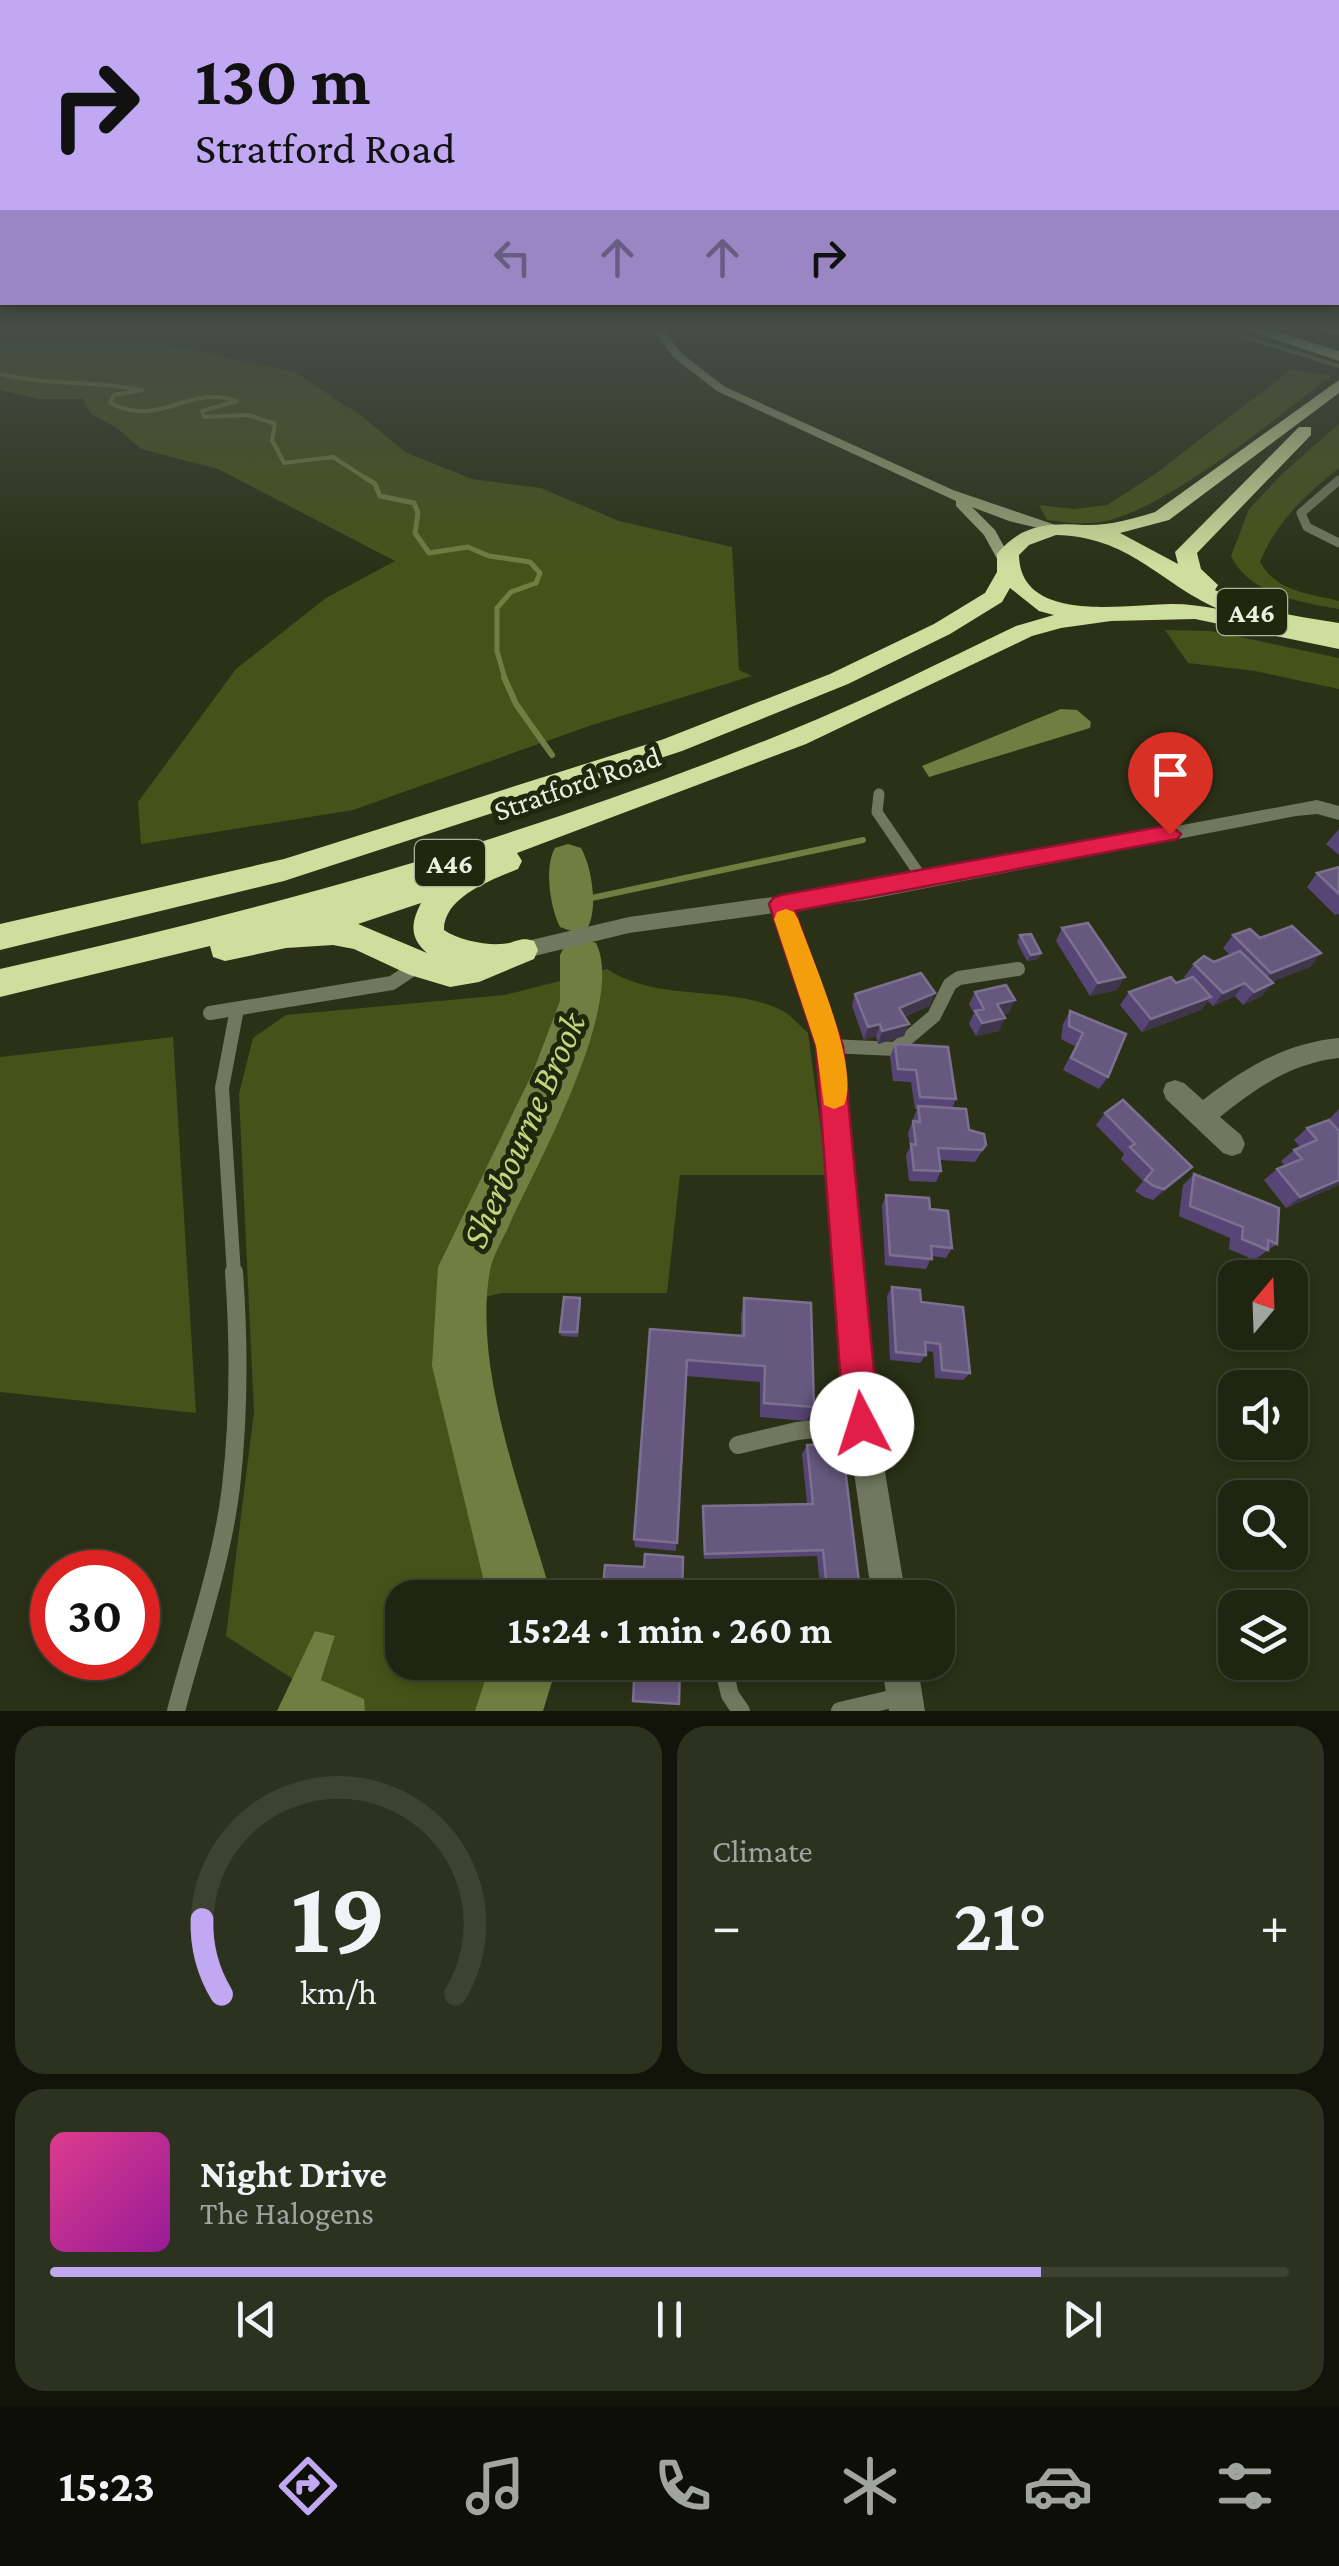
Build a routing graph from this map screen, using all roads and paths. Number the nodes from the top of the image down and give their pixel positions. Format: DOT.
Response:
graph roads {
  1 [pos="760,407"];
  2 [pos="1309,407"];
  3 [pos="1335,407"];
  4 [pos="1305,431"];
  5 [pos="1339,480"];
  6 [pos="948,493"];
  7 [pos="1068,530"];
  8 [pos="1339,543"];
  9 [pos="1007,568"];
  10 [pos="1170,570"];
  11 [pos="1163,608"];
  12 [pos="1102,617"];
  13 [pos="1339,627"];
  14 [pos="1339,642"];
  15 [pos="800,737"];
  16 [pos="880,794"];
  17 [pos="1339,813"];
  18 [pos="492,866"];
  19 [pos="924,881"];
  20 [pos="781,904"];
  21 [pos="0,936"];
  22 [pos="274,936"];
  23 [pos="522,950"];
  24 [pos="418,964"];
  25 [pos="1018,970"];
  26 [pos="0,982"];
  27 [pos="0,997"];
  28 [pos="237,1009"];
  29 [pos="210,1013"];
  30 [pos="830,1046"];
  31 [pos="1339,1048"];
  32 [pos="1175,1091"];
  33 [pos="1202,1116"];
  34 [pos="1232,1144"];
  35 [pos="862,1424"];
  36 [pos="738,1446"];
  37 [pos="886,1580"];
  38 [pos="726,1680"];
  39 [pos="903,1690"];
  40 [pos="176,1711"];
  41 [pos="741,1711"];
  42 [pos="840,1711"];
  1 -- 6 [label="main road"];
  2 -- 7 [label="highway, Stratford Road"];
  3 -- 4 [label="highway"];
  4 -- 10 [label="highway"];
  4 -- 13 [label="highway"];
  5 -- 8 [label="lane"];
  6 -- 7 [label="main road"];
  6 -- 9 [label="main road"];
  7 -- 9 [label="highway, Stratford Road"];
  7 -- 10 [label="highway"];
  9 -- 12 [label="highway"];
  9 -- 21 [label="highway, Stratford Road / A46"];
  10 -- 11 [label="highway"];
  10 -- 13 [label="highway, A46"];
  11 -- 12 [label="highway, Stratford Road"];
  11 -- 14 [label="highway, A46"];
  12 -- 15 [label="highway, Stratford Road / A46"];
  15 -- 18 [label="highway"];
  15 -- 26 [label="highway, Stratford Road / A46"];
  16 -- 19 [label="lane"];
  17 -- 19 [label="street"];
  18 -- 22 [label="highway"];
  18 -- 23 [label="highway"];
  19 -- 20 [label="street"];
  20 -- 23 [label="street"];
  20 -- 30 [label="street"];
  22 -- 24 [label="highway"];
  22 -- 27 [label="highway"];
  23 -- 24 [label="highway"];
  24 -- 28 [label="lane"];
  25 -- 30 [label="lane"];
  28 -- 29 [label="lane"];
  28 -- 40 [label="lane"];
  30 -- 35 [label="street"];
  31 -- 33 [label="street"];
  32 -- 33 [label="street"];
  33 -- 34 [label="street"];
  35 -- 36 [label="lane"];
  35 -- 37 [label="street"];
  38 -- 41 [label="lane"];
  39 -- 42 [label="lane"];
}
